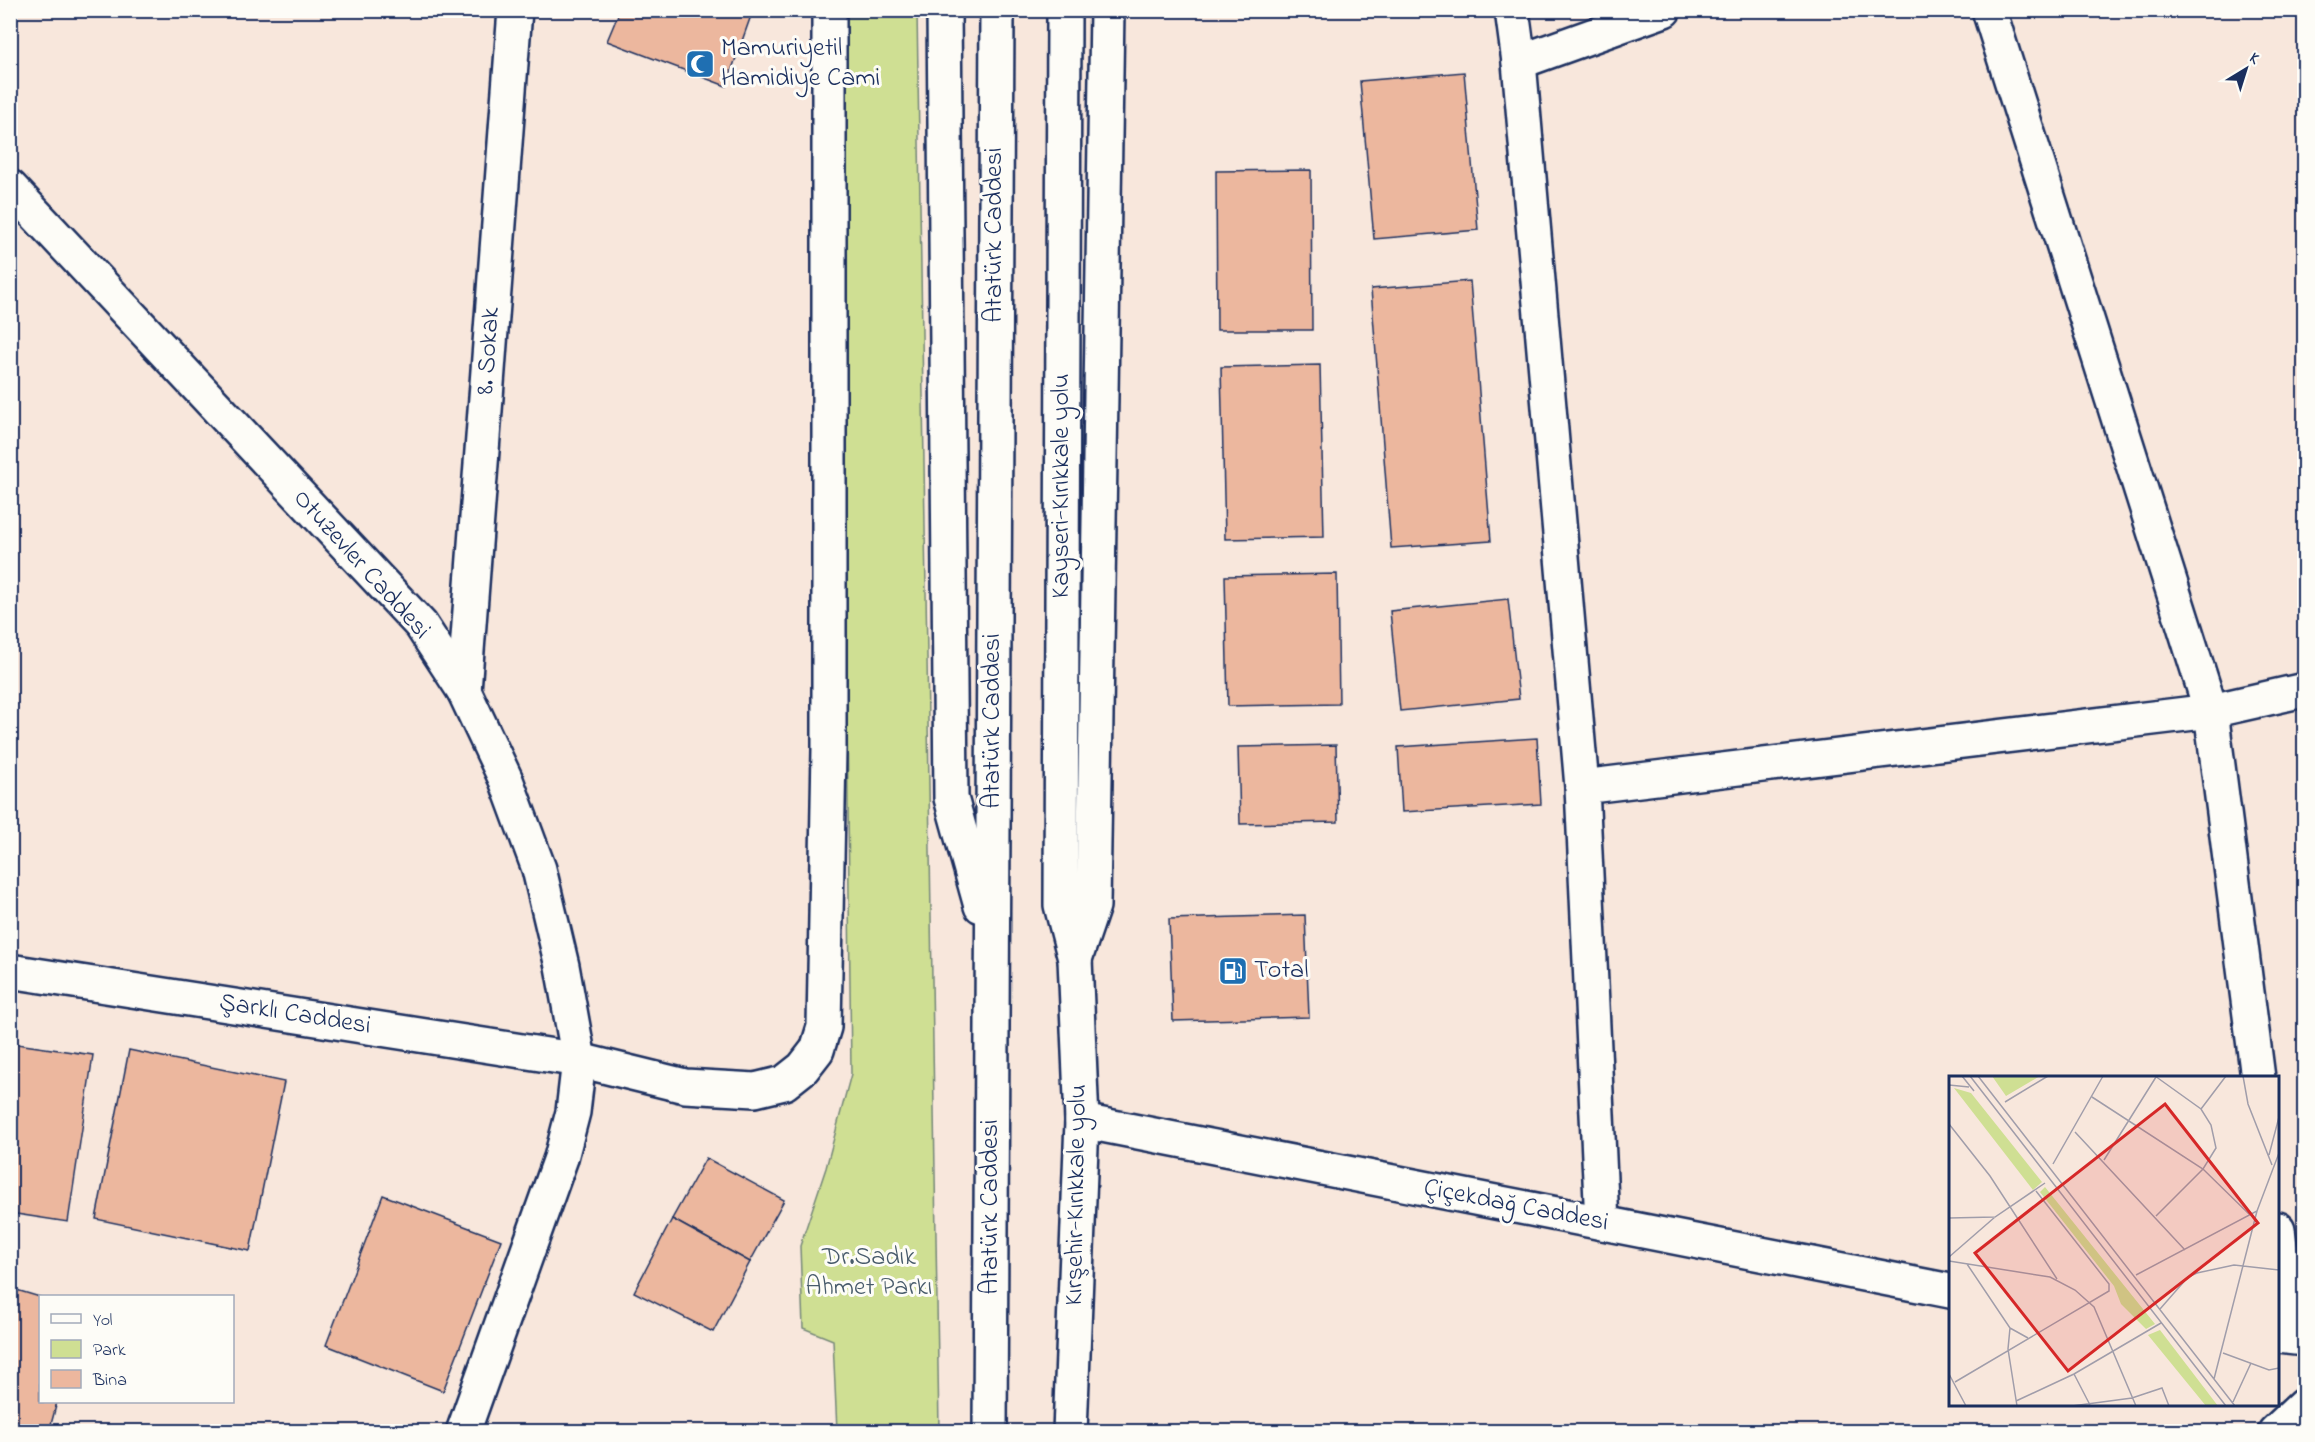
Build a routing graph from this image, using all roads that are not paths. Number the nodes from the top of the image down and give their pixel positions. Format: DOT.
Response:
graph roads {
  1 [pos="515,10"];
  2 [pos="829,10"];
  3 [pos="944,10"];
  4 [pos="997,10"];
  5 [pos="1064,10"];
  6 [pos="1107,10"];
  7 [pos="1512,10"];
  8 [pos="1664,10"];
  9 [pos="1989,10"];
  10 [pos="1519,62"];
  11 [pos="10,187"];
  12 [pos="2304,690"];
  13 [pos="464,691"];
  14 [pos="2211,711"];
  15 [pos="1582,787"];
  16 [pos="991,942"];
  17 [pos="1075,959"];
  18 [pos="10,971"];
  19 [pos="579,1060"];
  20 [pos="2258,1076"];
  21 [pos="1082,1121"];
  22 [pos="1602,1223"];
  23 [pos="2279,1244"];
  24 [pos="1949,1291"];
  25 [pos="2291,1337"];
  26 [pos="2304,1405"];
  27 [pos="463,1431"];
  28 [pos="990,1431"];
  29 [pos="1070,1431"];
  30 [pos="2275,1431"];
  1 -- 13 [label="main road, 8. Sokak"];
  2 -- 19 [label="main road, Şarklı Caddesi"];
  3 -- 16 [label="main road"];
  4 -- 16 [label="main road, Atatürk Caddesi"];
  5 -- 17 [label="main road, Kayseri-Kırıkkale yolu"];
  6 -- 17 [label="main road"];
  7 -- 10 [label="main road"];
  8 -- 10 [label="main road"];
  9 -- 14 [label="main road"];
  10 -- 15 [label="main road"];
  11 -- 13 [label="main road, Otuzevler Caddesi"];
  12 -- 14 [label="main road"];
  13 -- 19 [label="main road, Otuzevler Caddesi"];
  14 -- 15 [label="main road"];
  14 -- 20 [label="main road"];
  15 -- 22 [label="main road"];
  16 -- 28 [label="main road, Atatürk Caddesi"];
  17 -- 21 [label="main road, Kırşehir-Kırıkkale yolu"];
  18 -- 19 [label="main road, Şarklı Caddesi"];
  19 -- 27 [label="main road, Otuzevler Caddesi"];
  21 -- 22 [label="main road, Çiçekdağ Caddesi"];
  21 -- 29 [label="main road, Kırşehir-Kırıkkale yolu"];
  22 -- 24 [label="main road, Çiçekdağ Caddesi"];
  23 -- 25 [label="main road"];
  26 -- 30 [label="main road"];
}
